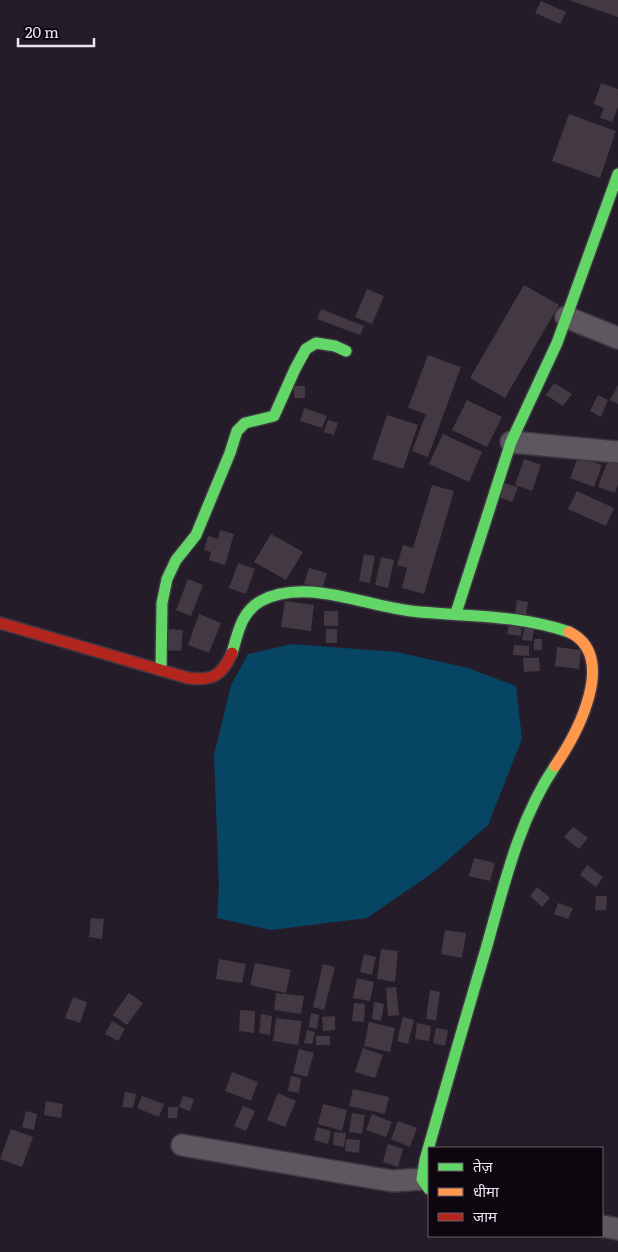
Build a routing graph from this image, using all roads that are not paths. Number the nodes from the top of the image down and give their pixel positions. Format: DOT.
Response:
graph roads {
  1 [pos="618,174"];
  2 [pos="566,318"];
  3 [pos="618,338"];
  4 [pos="346,351"];
  5 [pos="511,442"];
  6 [pos="618,452"];
  7 [pos="456,613"];
  8 [pos="0,623"];
  9 [pos="161,670"];
  10 [pos="182,1145"];
  11 [pos="429,1147"];
  12 [pos="428,1150"];
  13 [pos="426,1184"];
  14 [pos="603,1226"];
  15 [pos="618,1229"];
  1 -- 2 [label="street"];
  2 -- 3 [label="street"];
  2 -- 5 [label="street"];
  4 -- 9 [label="street"];
  5 -- 6 [label="street"];
  5 -- 7 [label="street"];
  7 -- 9 [label="street"];
  7 -- 11 [label="street"];
  8 -- 9 [label="street"];
  10 -- 13 [label="street"];
  12 -- 13 [label="street"];
  14 -- 15 [label="street"];
}
